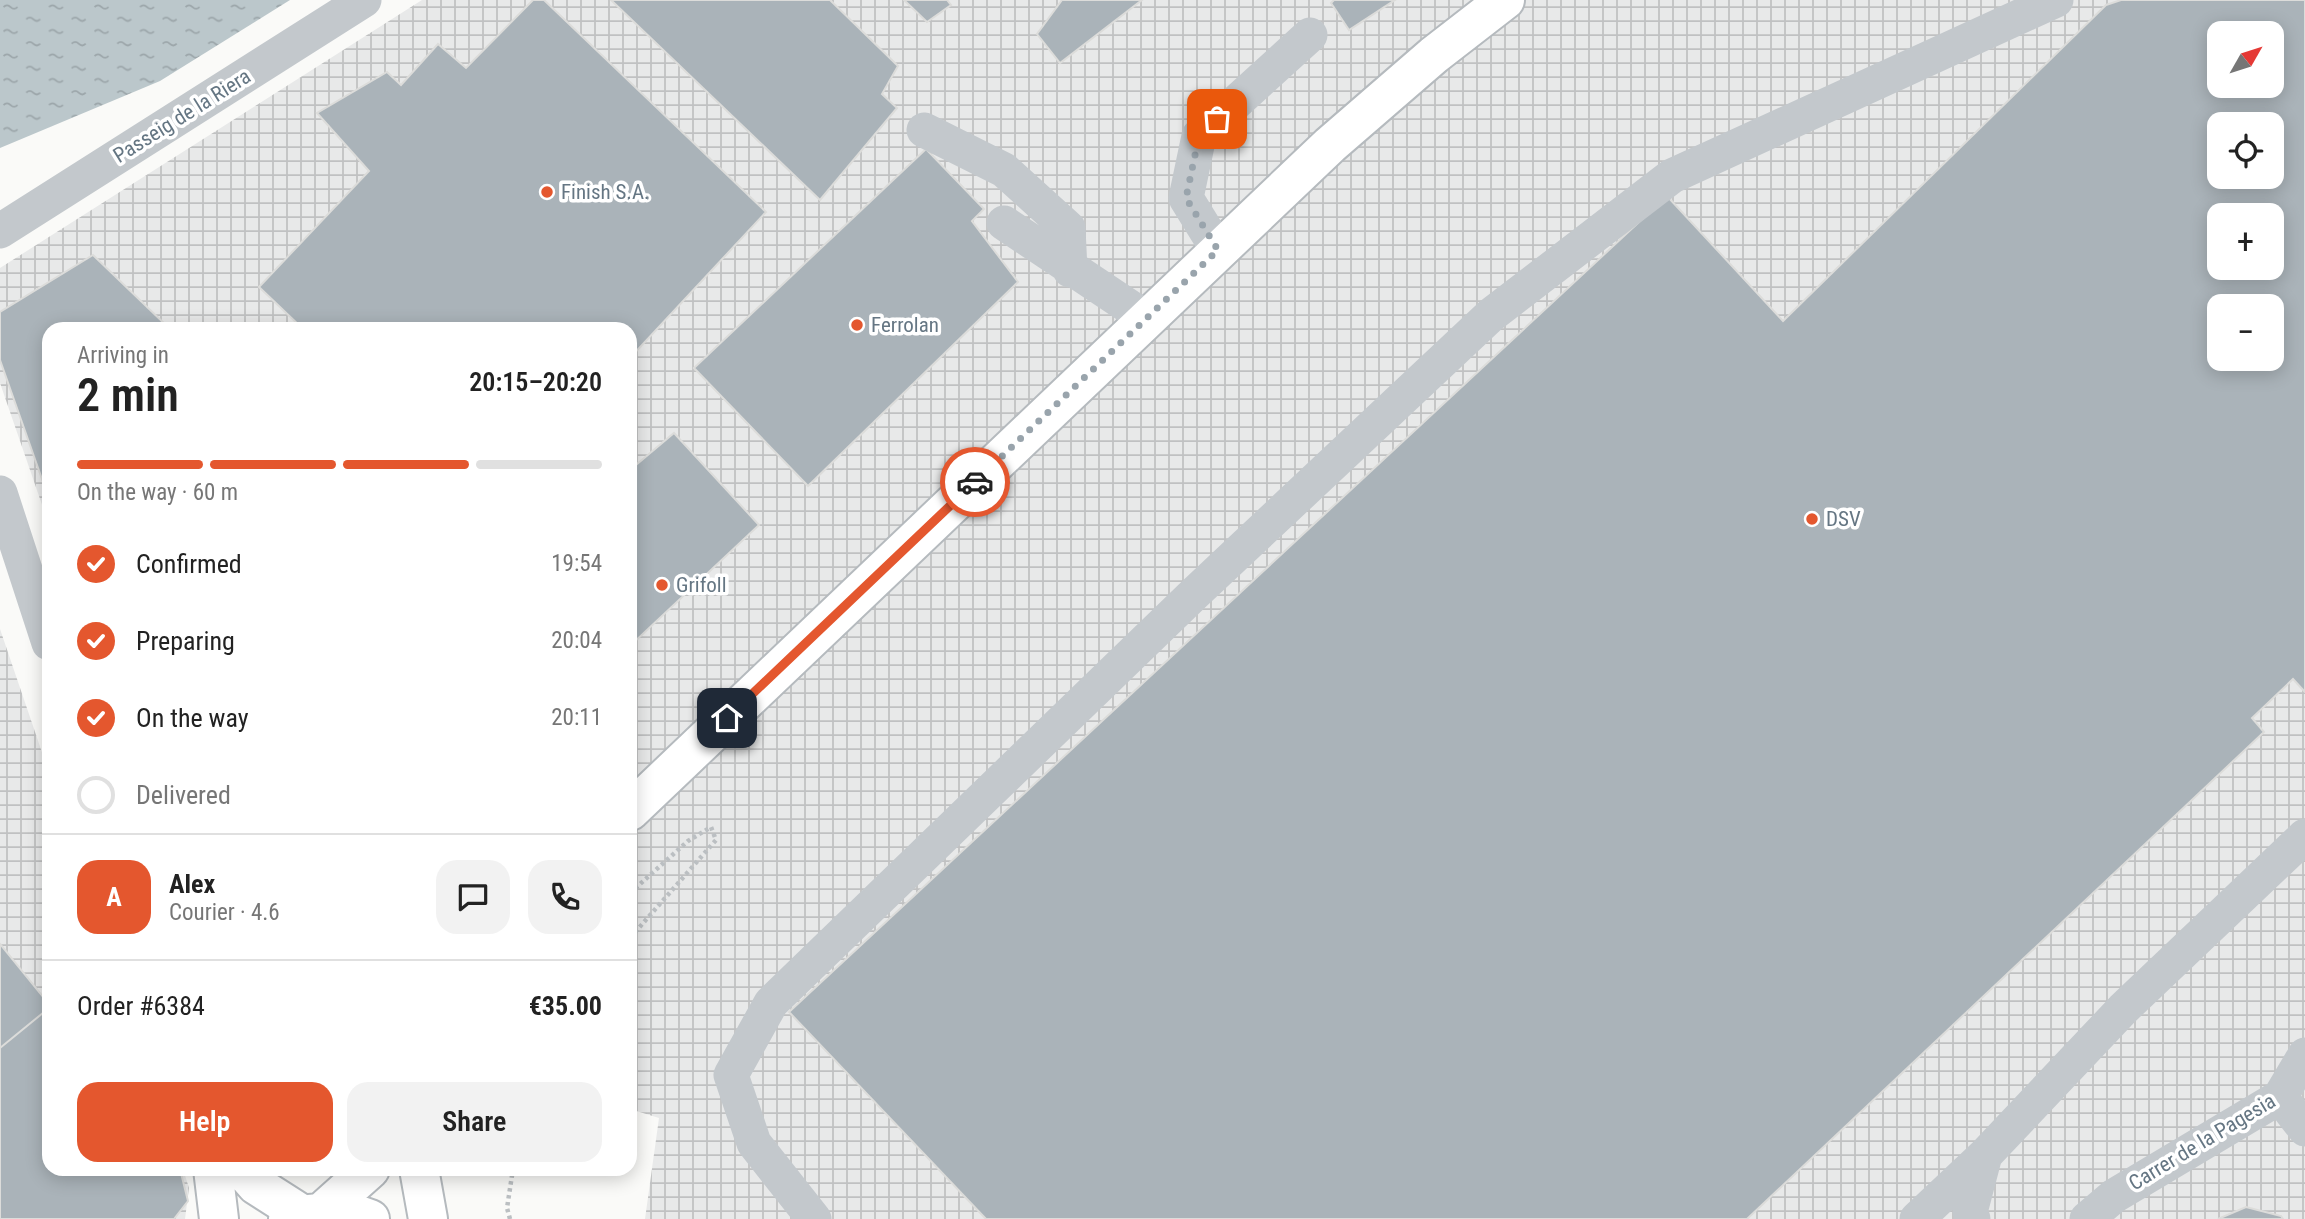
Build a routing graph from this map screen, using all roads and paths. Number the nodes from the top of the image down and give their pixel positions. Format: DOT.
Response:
graph roads {
  1 [pos="364,0"];
  2 [pos="1505,0"];
  3 [pos="2056,0"];
  4 [pos="1310,35"];
  5 [pos="924,130"];
  6 [pos="1003,223"];
  7 [pos="0,231"];
  8 [pos="1218,250"];
  9 [pos="1070,270"];
  10 [pos="1146,318"];
  11 [pos="0,493"];
  12 [pos="42,622"];
  13 [pos="637,804"];
  14 [pos="2305,836"];
  15 [pos="637,887"];
  16 [pos="637,930"];
  17 [pos="2305,1055"];
  18 [pos="2280,1097"];
  19 [pos="2305,1129"];
  20 [pos="1985,1155"];
  21 [pos="214,1176"];
  22 [pos="248,1176"];
  23 [pos="360,1176"];
  24 [pos="420,1176"];
  25 [pos="512,1176"];
  26 [pos="304,1215"];
  27 [pos="219,1219"];
  28 [pos="370,1219"];
  29 [pos="428,1219"];
  30 [pos="510,1219"];
  31 [pos="814,1219"];
  32 [pos="1917,1219"];
  33 [pos="1973,1219"];
  34 [pos="2087,1219"];
  1 -- 7 [label="street, Passeig de la Riera"];
  2 -- 8 [label="main road"];
  3 -- 31 [label="street"];
  4 -- 8 [label="street"];
  5 -- 9 [label="street"];
  6 -- 9 [label="street"];
  8 -- 10 [label="main road"];
  9 -- 10 [label="street"];
  10 -- 13 [label="main road"];
  11 -- 12 [label="street"];
  14 -- 20 [label="street"];
  15 -- 16 [label="path"];
  17 -- 18 [label="street, Carrer de la Pagesia"];
  18 -- 19 [label="street"];
  18 -- 34 [label="street, Carrer de la Pagesia"];
  20 -- 32 [label="street"];
  20 -- 33 [label="street"];
  21 -- 27 [label="main road"];
  22 -- 26 [label="main road"];
  23 -- 26 [label="main road"];
  24 -- 29 [label="main road"];
  25 -- 30 [label="path"];
  26 -- 28 [label="main road"];
}
